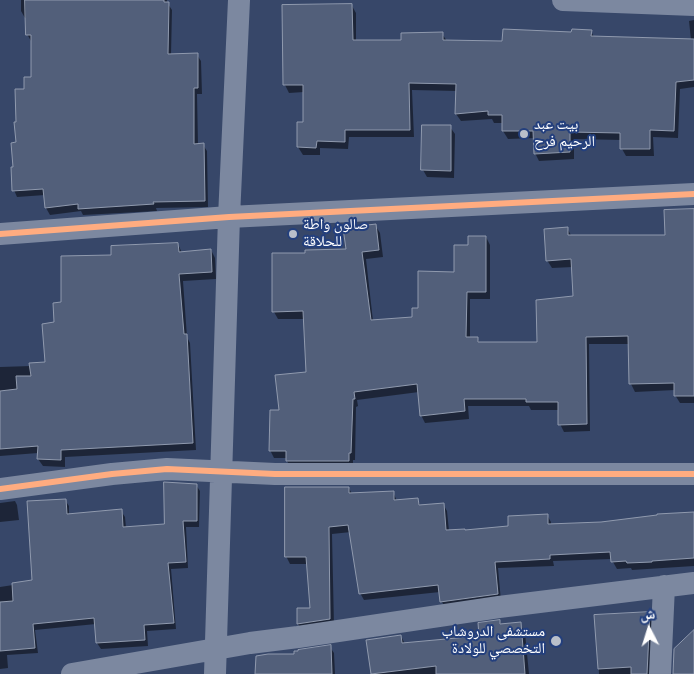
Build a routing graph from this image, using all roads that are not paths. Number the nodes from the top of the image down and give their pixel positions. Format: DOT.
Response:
graph roads {
  1 [pos="239,0"];
  2 [pos="563,0"];
  3 [pos="694,5"];
  4 [pos="694,194"];
  5 [pos="229,217"];
  6 [pos="0,234"];
  7 [pos="222,471"];
  8 [pos="694,474"];
  9 [pos="0,489"];
  10 [pos="694,583"];
  11 [pos="664,586"];
  12 [pos="216,649"];
  13 [pos="72,674"];
  14 [pos="215,674"];
  15 [pos="660,674"];
  1 -- 5 [label="street"];
  2 -- 3 [label="street"];
  4 -- 5 [label="street"];
  5 -- 6 [label="street"];
  5 -- 7 [label="street"];
  7 -- 8 [label="street"];
  7 -- 9 [label="street"];
  7 -- 12 [label="street"];
  10 -- 11 [label="street"];
  11 -- 12 [label="street"];
  11 -- 15 [label="street"];
  12 -- 13 [label="street"];
  12 -- 14 [label="street"];
}
